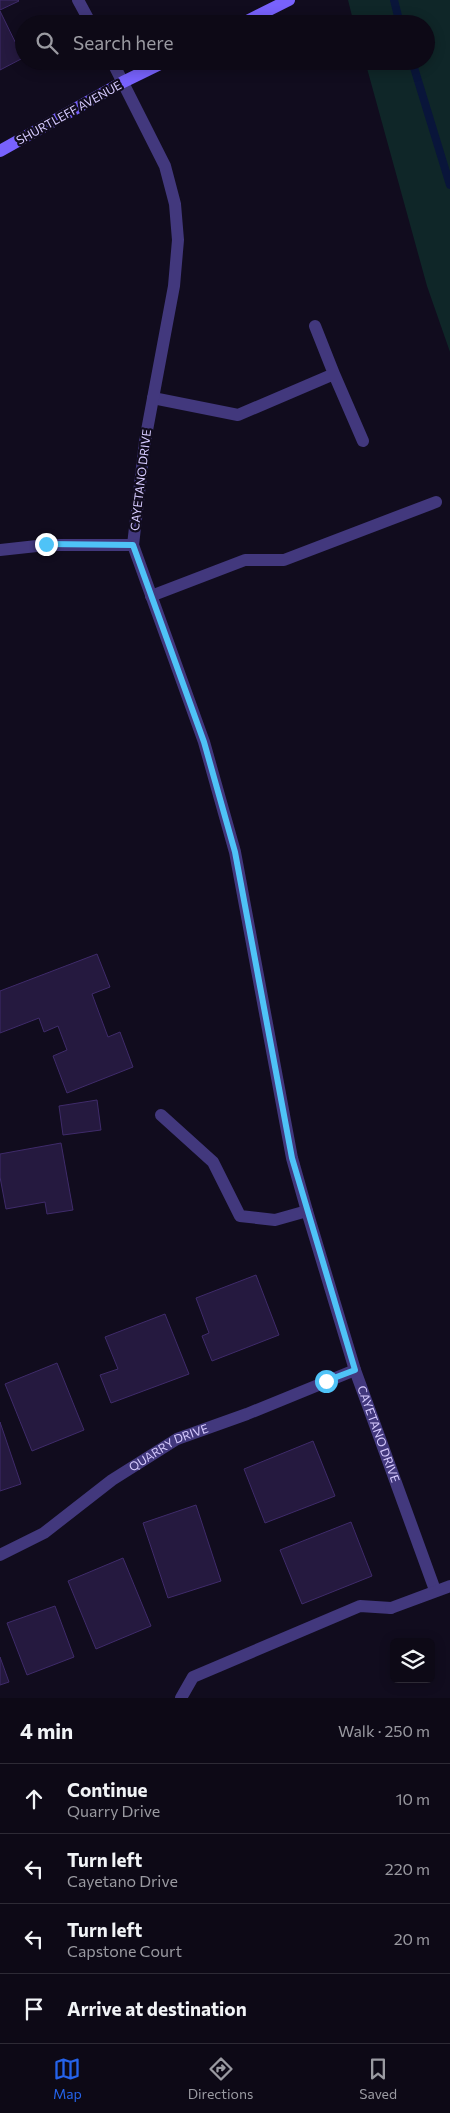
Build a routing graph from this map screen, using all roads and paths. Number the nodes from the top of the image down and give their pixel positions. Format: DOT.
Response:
graph roads {
  1 [pos="78,0"];
  2 [pos="289,0"];
  3 [pos="86,15"];
  4 [pos="259,15"];
  5 [pos="117,70"];
  6 [pos="148,70"];
  7 [pos="123,82"];
  8 [pos="0,151"];
  9 [pos="315,326"];
  10 [pos="334,374"];
  11 [pos="153,398"];
  12 [pos="363,441"];
  13 [pos="436,502"];
  14 [pos="133,545"];
  15 [pos="0,550"];
  16 [pos="151,596"];
  17 [pos="161,1115"];
  18 [pos="307,1211"];
  19 [pos="355,1370"];
  20 [pos="0,1555"];
  21 [pos="450,1586"];
  22 [pos="435,1590"];
  23 [pos="181,1698"];
  1 -- 3 [label="street"];
  2 -- 4 [label="street"];
  5 -- 7 [label="street, CAYETANO DRIVE"];
  6 -- 7 [label="street, SHURTLEFF AVENUE"];
  7 -- 8 [label="street, SHURTLEFF AVENUE"];
  7 -- 11 [label="street, CAYETANO DRIVE"];
  9 -- 10 [label="street"];
  10 -- 11 [label="street"];
  10 -- 12 [label="street"];
  11 -- 14 [label="street, CAYETANO DRIVE"];
  13 -- 16 [label="street"];
  14 -- 15 [label="street"];
  14 -- 16 [label="street, CAYETANO DRIVE"];
  16 -- 18 [label="street, CAYETANO DRIVE"];
  17 -- 18 [label="street"];
  18 -- 19 [label="street, CAYETANO DRIVE"];
  19 -- 20 [label="street, QUARRY DRIVE"];
  19 -- 22 [label="street, CAYETANO DRIVE"];
  21 -- 22 [label="street"];
  22 -- 23 [label="street"];
}
